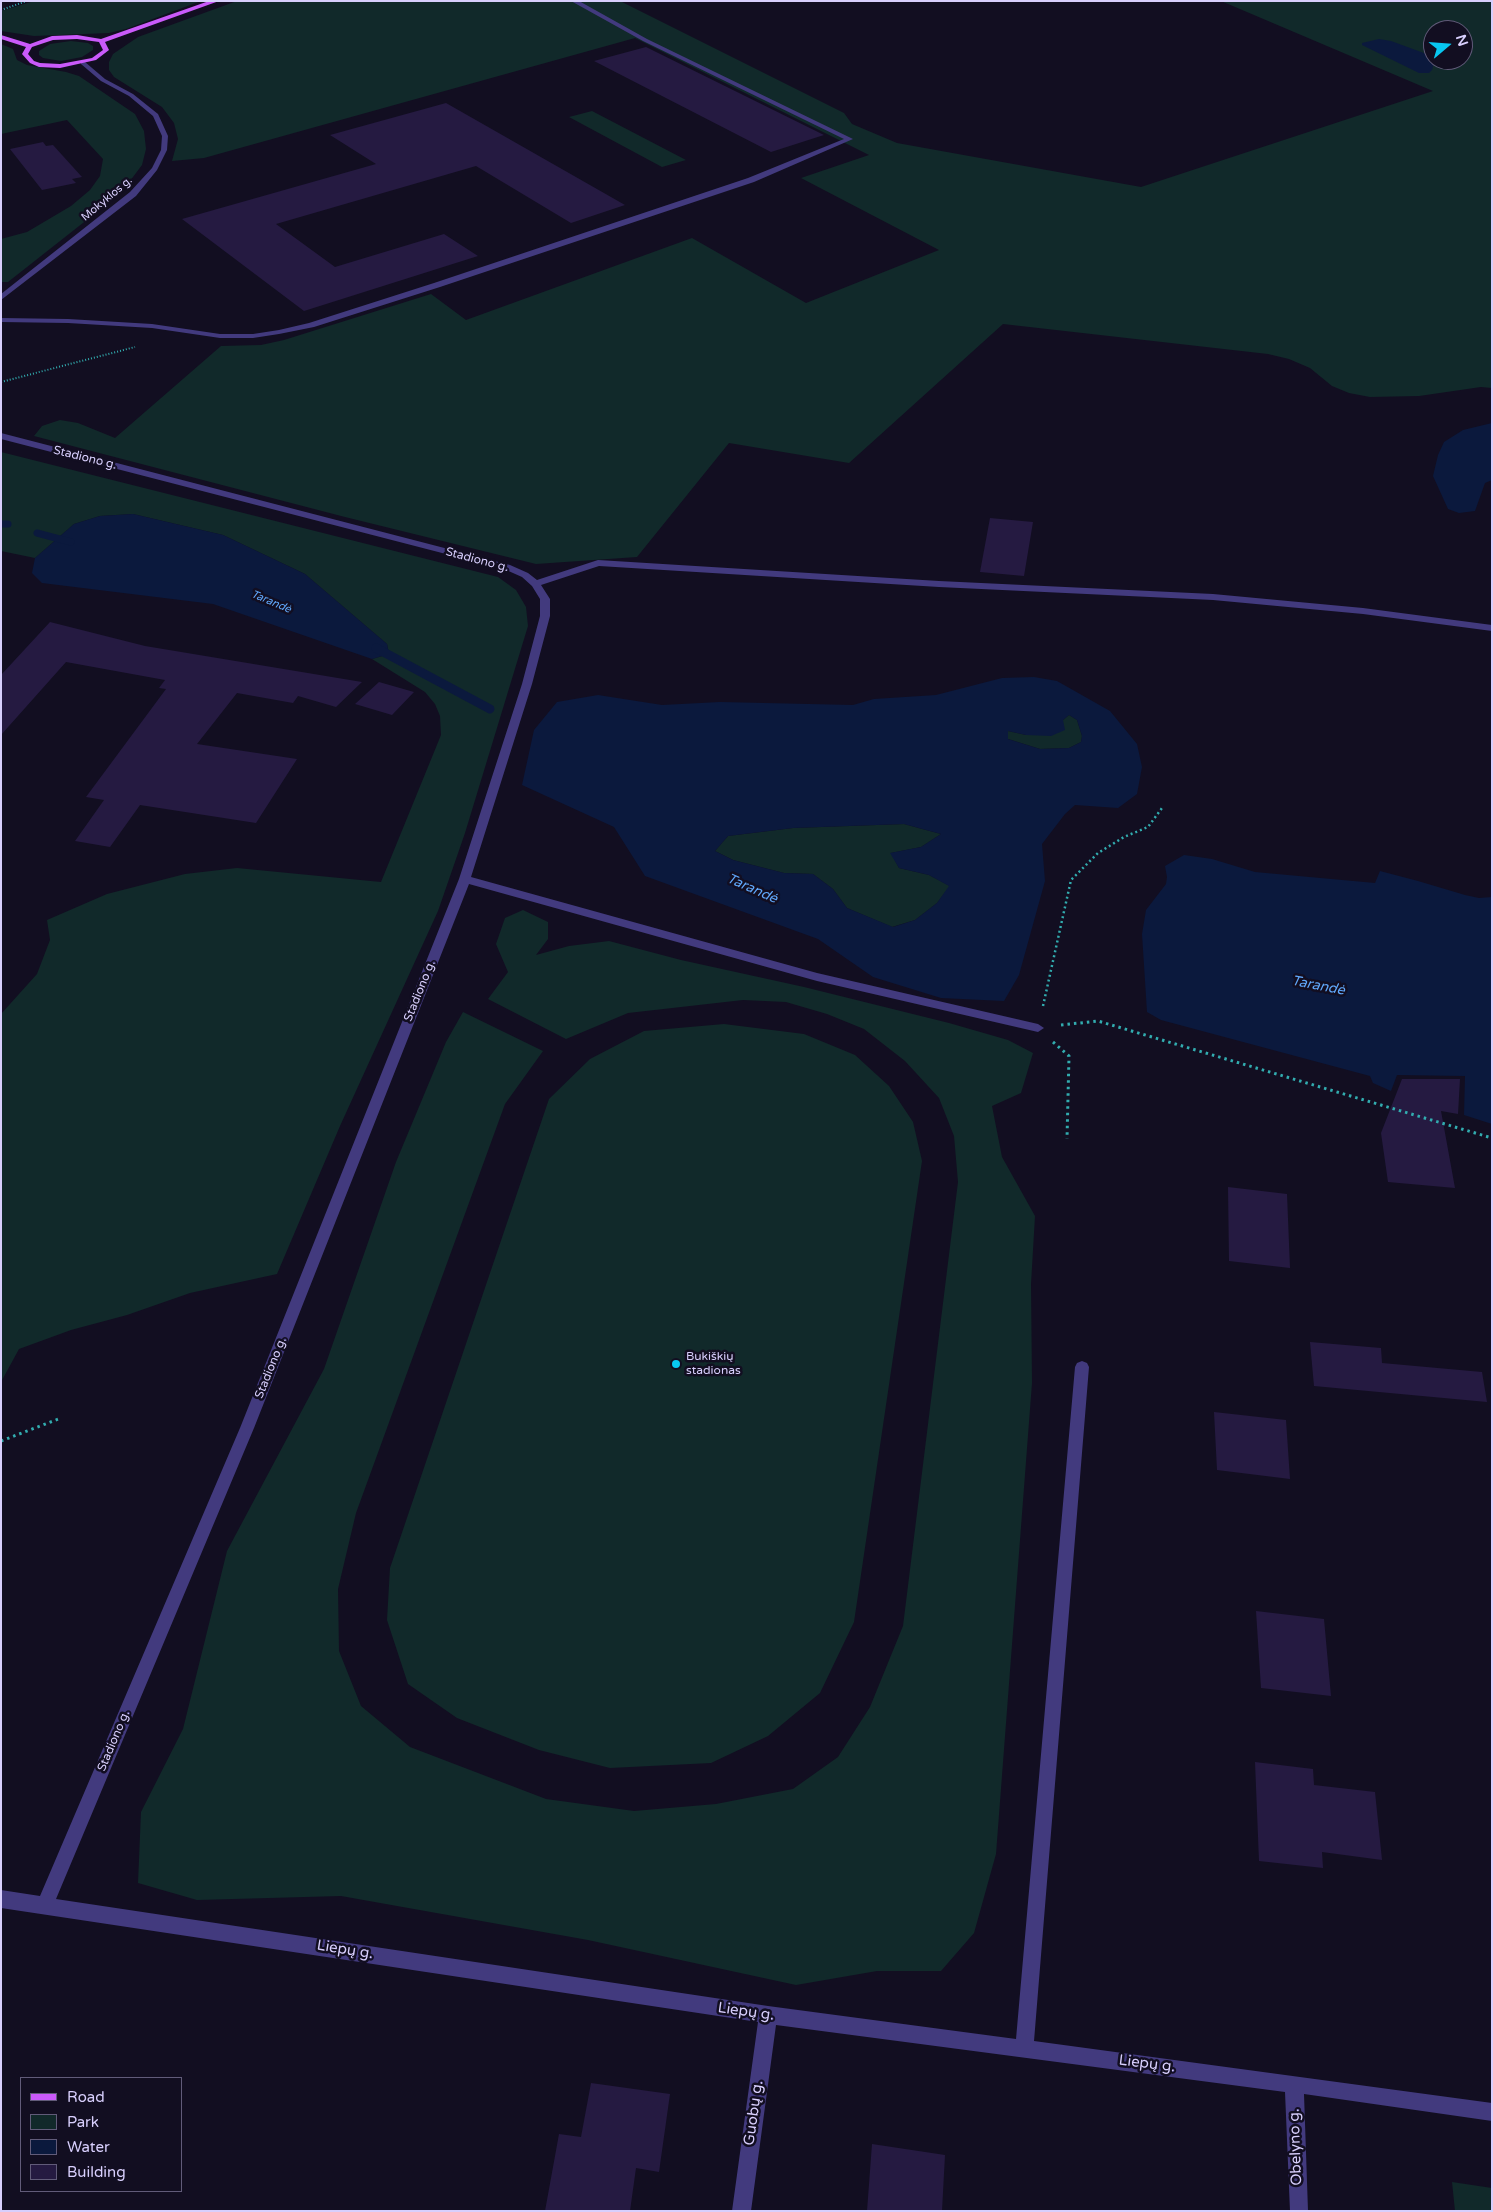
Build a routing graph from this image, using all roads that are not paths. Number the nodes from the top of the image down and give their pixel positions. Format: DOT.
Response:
graph roads {
  1 [pos="216,1"];
  2 [pos="574,1"];
  3 [pos="1,37"];
  4 [pos="101,41"];
  5 [pos="30,46"];
  6 [pos="83,63"];
  7 [pos="1,298"];
  8 [pos="1,320"];
  9 [pos="1,436"];
  10 [pos="536,584"];
  11 [pos="1492,628"];
  12 [pos="465,879"];
  13 [pos="1038,1028"];
  14 [pos="1082,1367"];
  15 [pos="1,1899"];
  16 [pos="45,1904"];
  17 [pos="768,2015"];
  18 [pos="1024,2048"];
  19 [pos="1294,2084"];
  20 [pos="1492,2112"];
  21 [pos="741,2211"];
  22 [pos="1299,2211"];
  1 -- 4 [label="main road"];
  2 -- 8 [label="street"];
  3 -- 5 [label="main road"];
  4 -- 5 [label="main road"];
  4 -- 6 [label="main road"];
  5 -- 6 [label="main road"];
  6 -- 7 [label="street, Mokyklos g."];
  9 -- 10 [label="street, Stadiono g."];
  10 -- 11 [label="street"];
  10 -- 12 [label="street, Stadiono g."];
  12 -- 13 [label="street"];
  12 -- 16 [label="street, Stadiono g."];
  14 -- 18 [label="street"];
  15 -- 16 [label="street, Liepų g."];
  16 -- 17 [label="street, Liepų g."];
  17 -- 18 [label="street, Liepų g."];
  17 -- 21 [label="street, Guobų g."];
  18 -- 19 [label="street, Liepų g."];
  19 -- 20 [label="street, Liepų g."];
  19 -- 22 [label="street, Obelyno g."];
}
